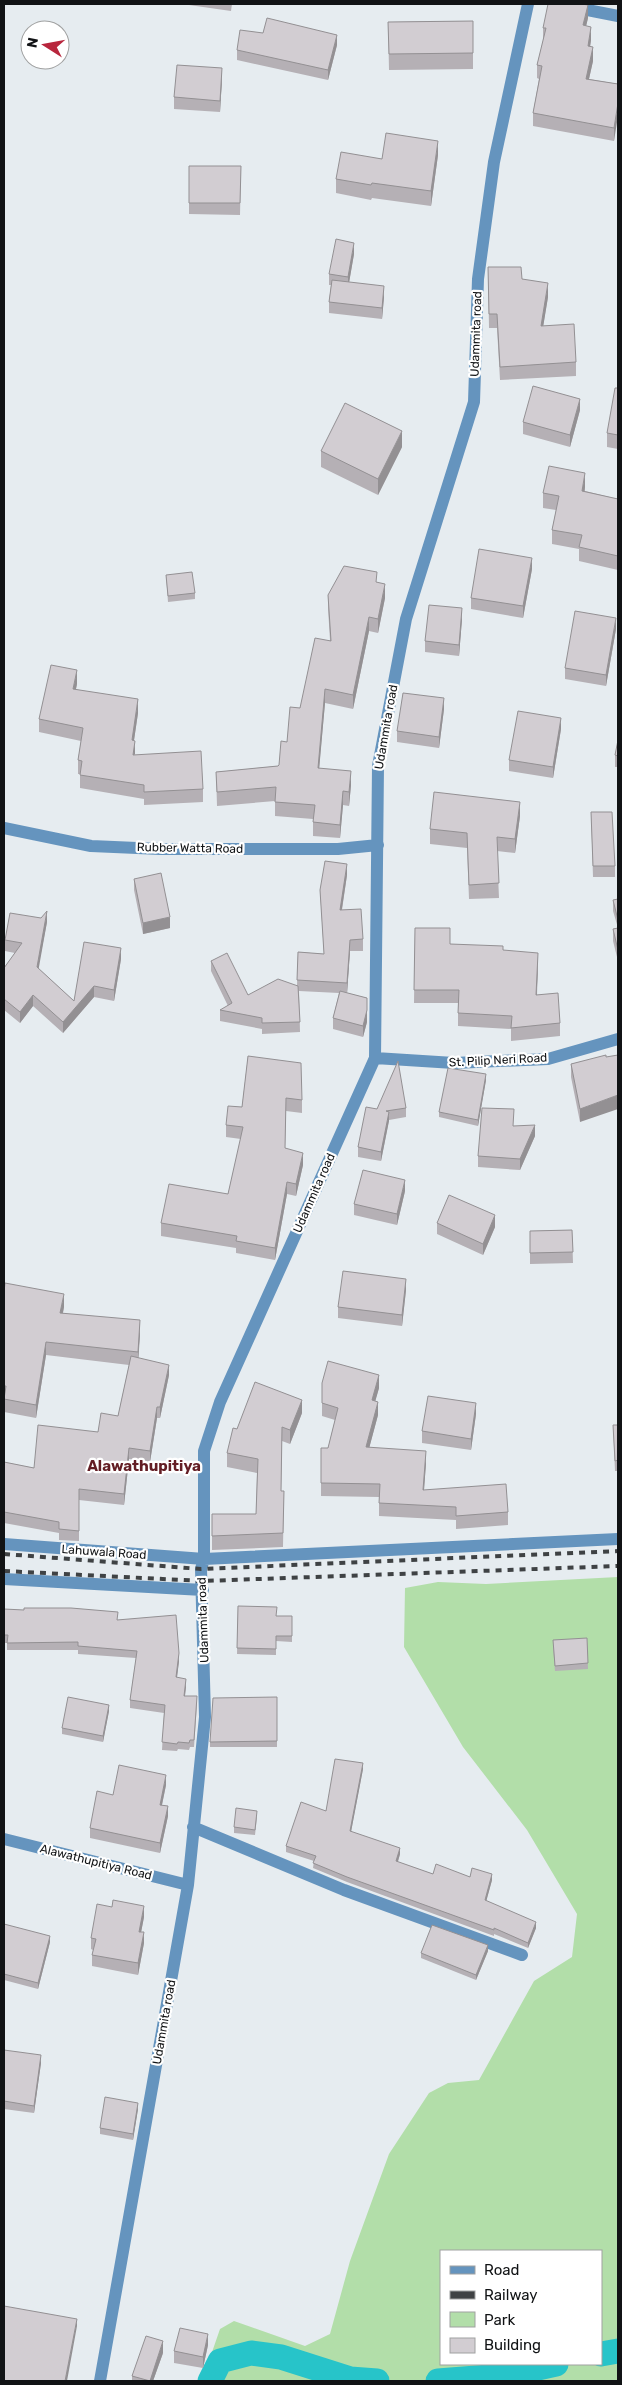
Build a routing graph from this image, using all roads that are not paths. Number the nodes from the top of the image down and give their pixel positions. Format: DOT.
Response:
graph roads {
  1 [pos="528,4"];
  2 [pos="557,4"];
  3 [pos="618,16"];
  4 [pos="4,828"];
  5 [pos="378,845"];
  6 [pos="618,1039"];
  7 [pos="375,1058"];
  8 [pos="618,1539"];
  9 [pos="4,1544"];
  10 [pos="204,1559"];
  11 [pos="4,1579"];
  12 [pos="203,1590"];
  13 [pos="193,1827"];
  14 [pos="4,1839"];
  15 [pos="188,1885"];
  16 [pos="522,1955"];
  17 [pos="100,2381"];
  1 -- 5 [label="street, Udammita road"];
  2 -- 3 [label="street"];
  4 -- 5 [label="street, Rubber Watta Road"];
  5 -- 7 [label="street, Udammita road"];
  6 -- 7 [label="street, St. Pilip Neri Road"];
  7 -- 10 [label="street, Udammita road"];
  8 -- 10 [label="street, Lahuwala Road"];
  9 -- 10 [label="street, Lahuwala Road"];
  10 -- 12 [label="street, Udammita road"];
  11 -- 12 [label="street"];
  12 -- 13 [label="street, Udammita road"];
  13 -- 15 [label="street, Udammita road"];
  13 -- 16 [label="street"];
  14 -- 15 [label="street, Alawathupitiya Road"];
  15 -- 17 [label="street, Udammita road"];
}
